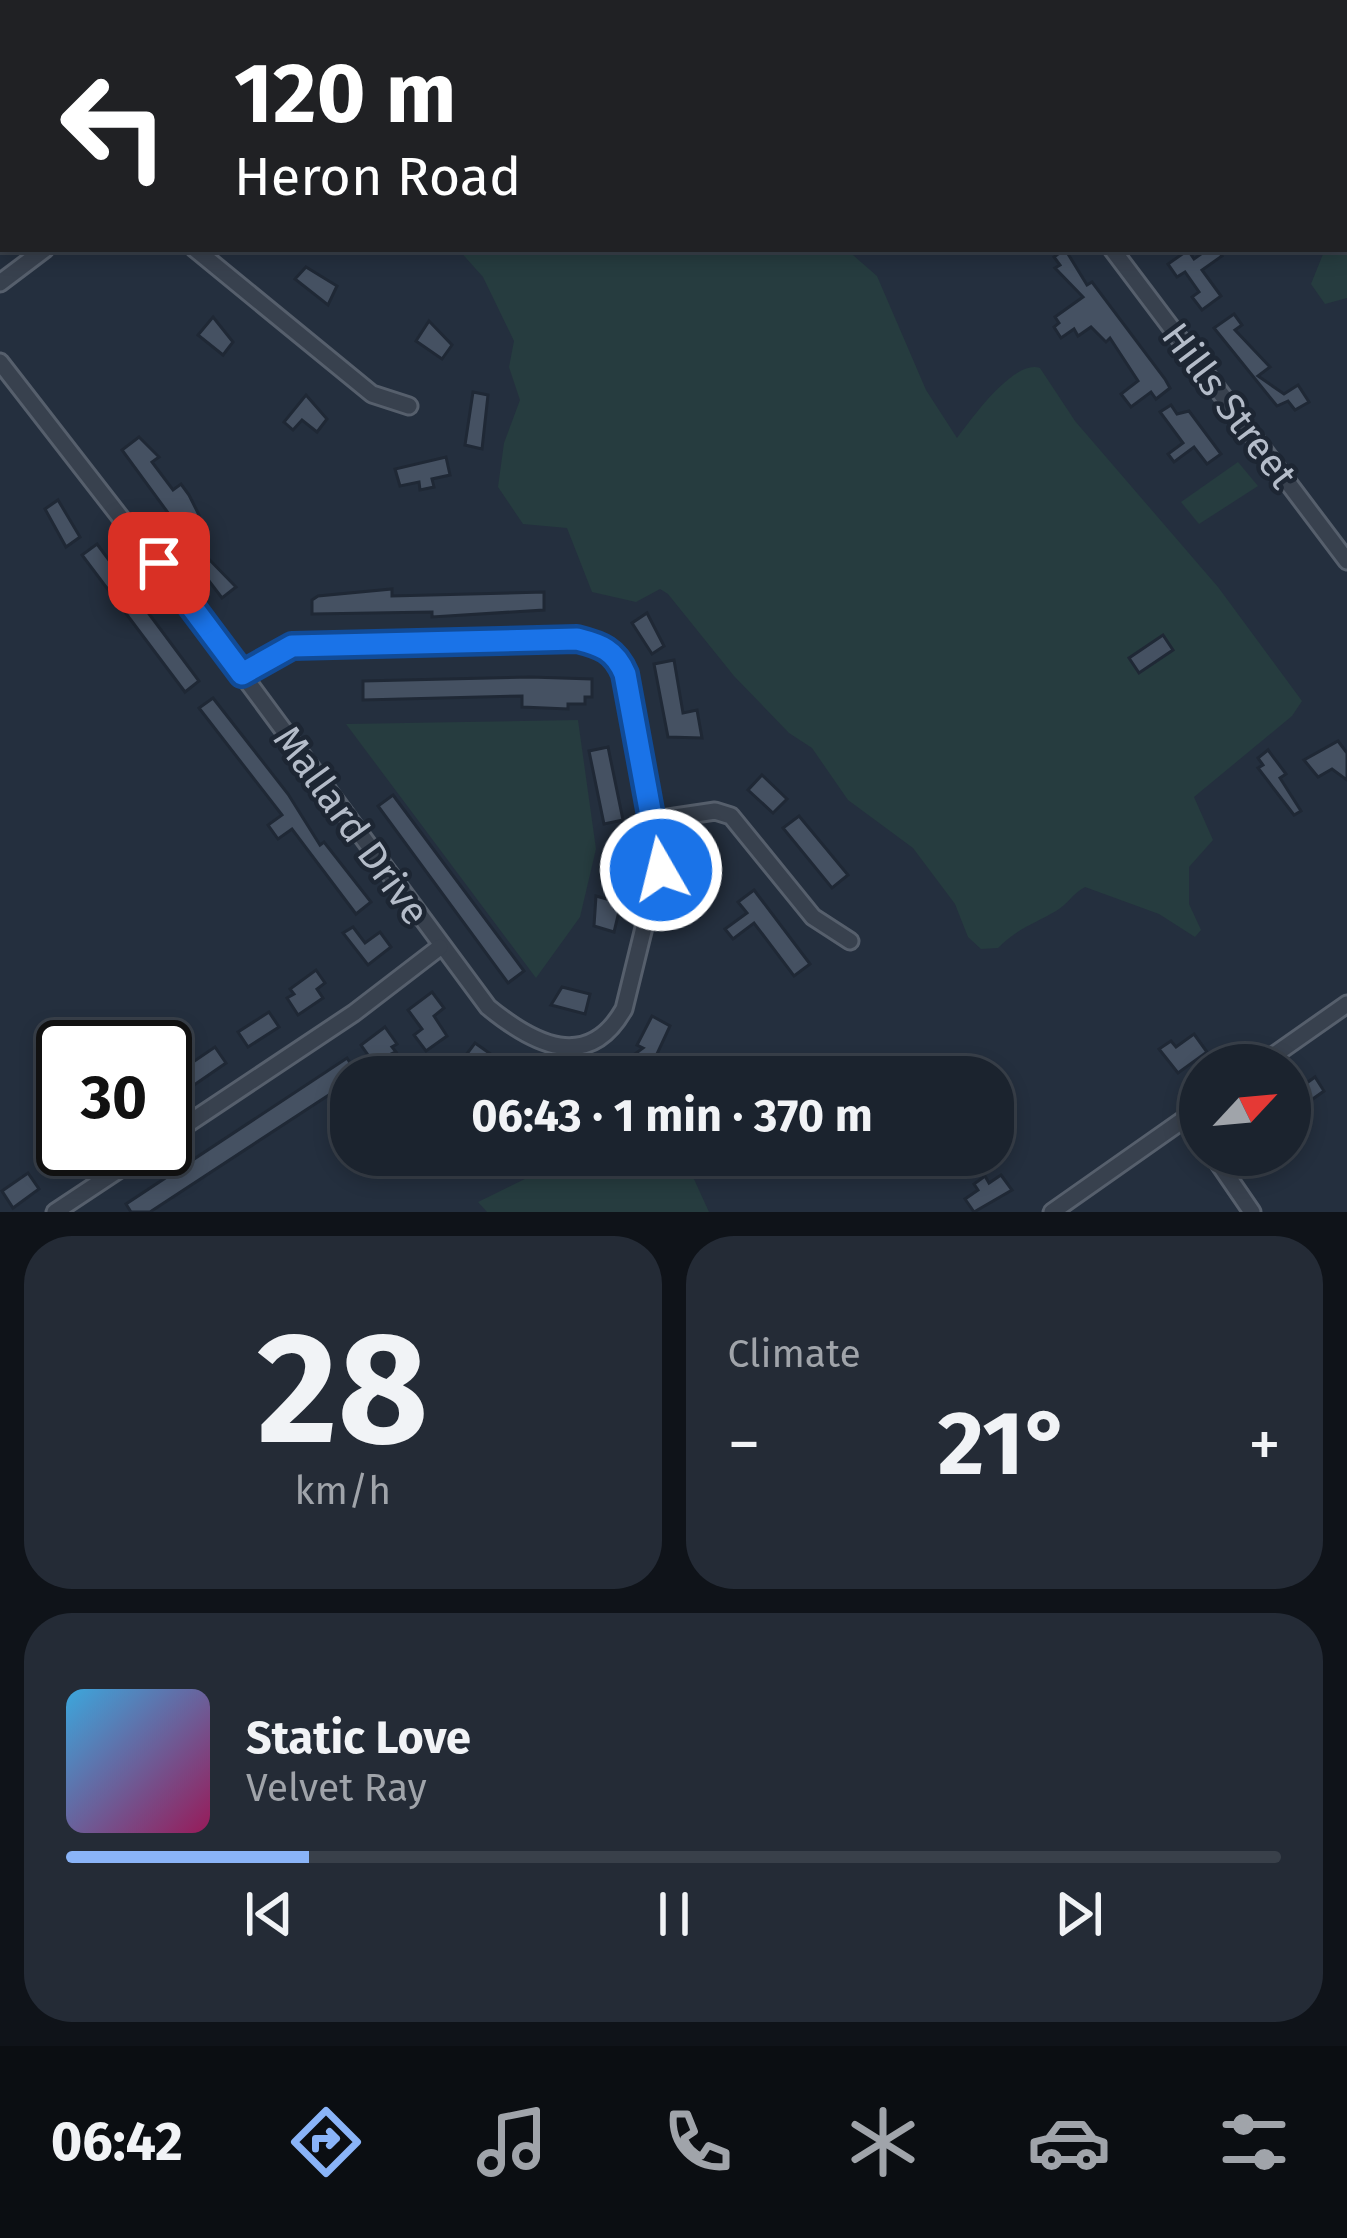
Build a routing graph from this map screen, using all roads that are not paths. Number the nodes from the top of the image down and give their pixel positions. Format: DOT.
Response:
graph roads {
  1 [pos="41,252"];
  2 [pos="199,252"];
  3 [pos="1114,252"];
  4 [pos="0,283"];
  5 [pos="0,362"];
  6 [pos="410,406"];
  7 [pos="1347,561"];
  8 [pos="242,674"];
  9 [pos="655,820"];
  10 [pos="850,941"];
  11 [pos="440,947"];
  12 [pos="1347,1004"];
  13 [pos="1290,1044"];
  14 [pos="192,1121"];
  15 [pos="1179,1122"];
  16 [pos="109,1176"];
  17 [pos="1227,1176"];
  18 [pos="55,1212"];
  19 [pos="1052,1212"];
  20 [pos="1252,1212"];
  1 -- 4 [label="street"];
  2 -- 6 [label="street"];
  3 -- 7 [label="street, Hills Street"];
  5 -- 8 [label="street, Mallard Drive"];
  8 -- 9 [label="street"];
  8 -- 11 [label="street, Mallard Drive"];
  9 -- 10 [label="street"];
  9 -- 11 [label="street, Mallard Drive"];
  11 -- 14 [label="street"];
  12 -- 13 [label="street"];
  15 -- 19 [label="street"];
  16 -- 18 [label="street"];
  17 -- 20 [label="street"];
}
